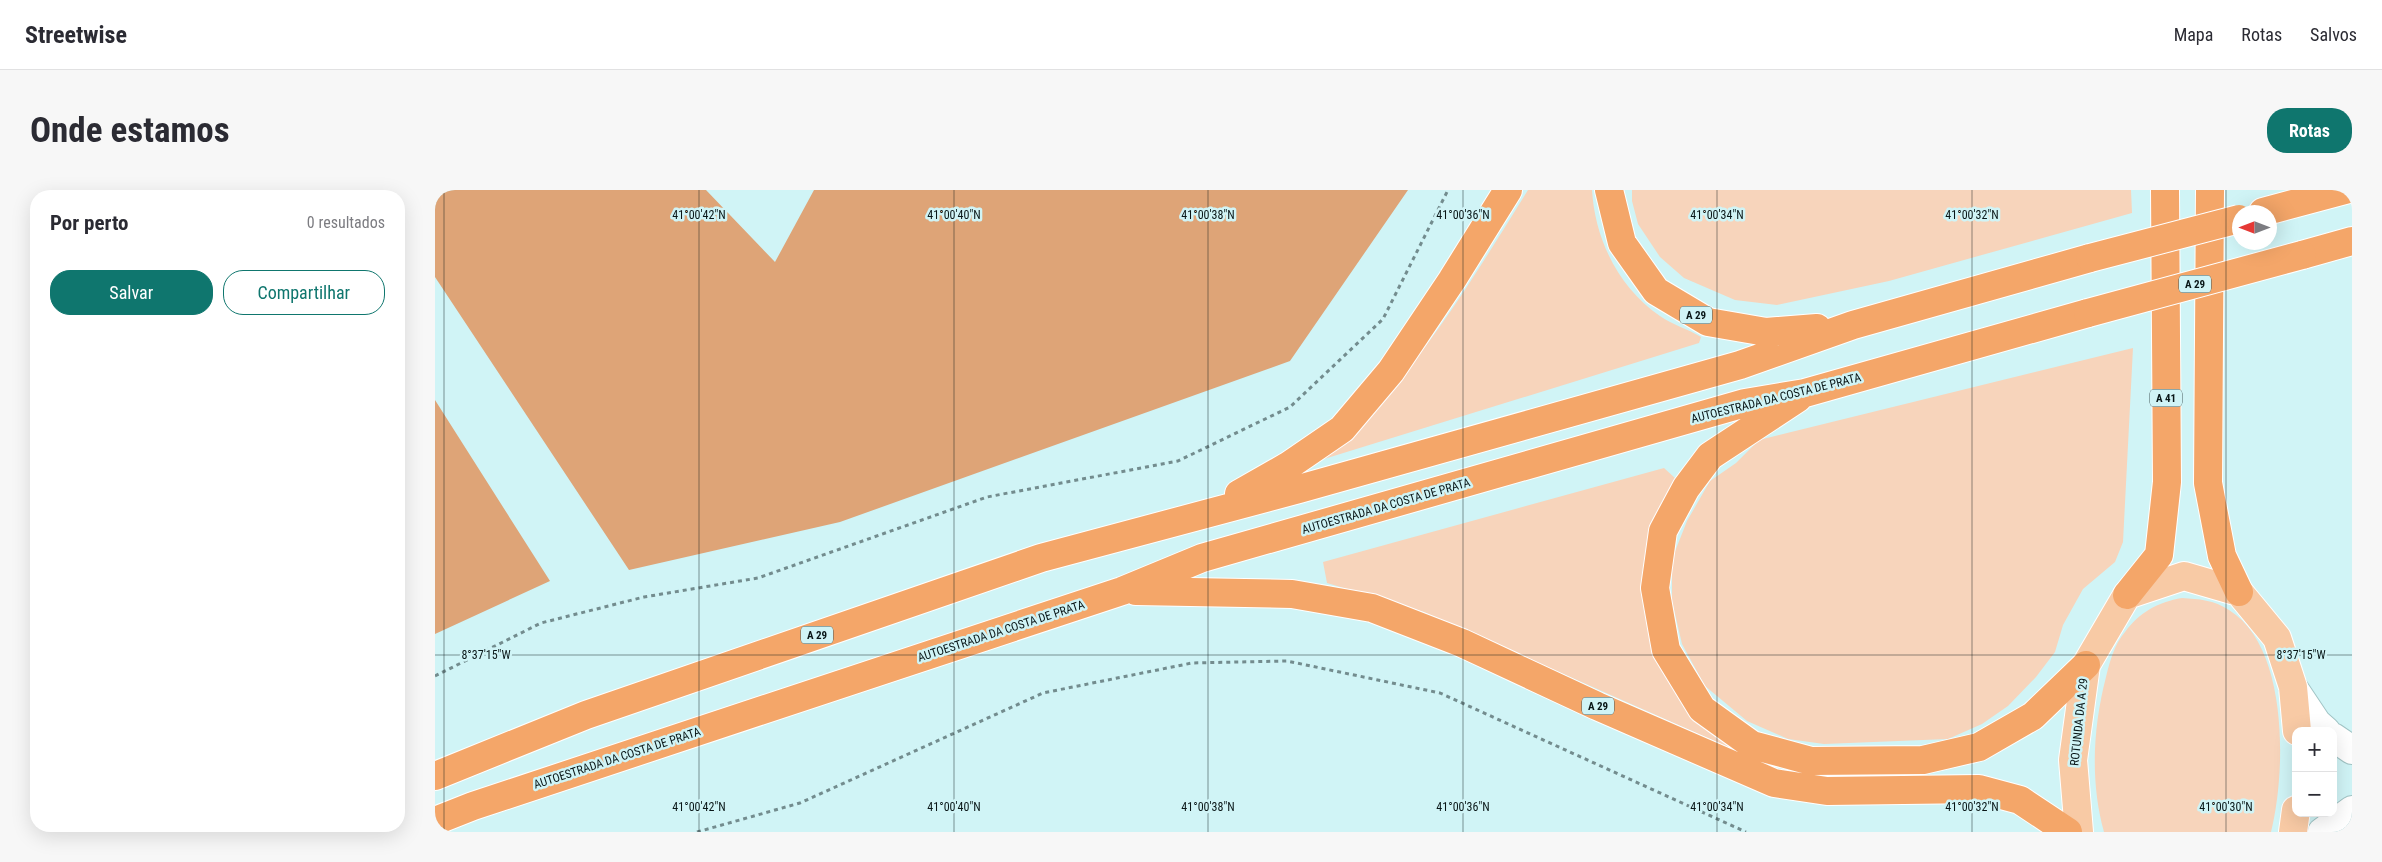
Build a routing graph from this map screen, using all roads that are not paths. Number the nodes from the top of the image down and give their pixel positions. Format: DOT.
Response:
graph roads {
  1 [pos="1508,190"];
  2 [pos="1609,190"];
  3 [pos="2165,190"];
  4 [pos="2210,190"];
  5 [pos="2345,190"];
  6 [pos="2277,208"];
  7 [pos="2232,221"];
  8 [pos="2352,241"];
  9 [pos="1853,325"];
  10 [pos="1805,393"];
  11 [pos="1206,512"];
  12 [pos="1122,591"];
  13 [pos="2239,592"];
  14 [pos="2127,594"];
  15 [pos="2086,665"];
  16 [pos="2293,687"];
  17 [pos="2297,727"];
  18 [pos="2322,727"];
  19 [pos="2337,740"];
  20 [pos="2352,750"];
  21 [pos="435,776"];
  22 [pos="2352,810"];
  23 [pos="2295,817"];
  24 [pos="435,820"];
  25 [pos="2068,832"];
  26 [pos="2079,832"];
  27 [pos="2293,832"];
  28 [pos="2322,832"];
  1 -- 11 [label="highway, A 29"];
  2 -- 9 [label="highway, A 29"];
  3 -- 14 [label="highway, A 41"];
  4 -- 13 [label="highway"];
  5 -- 6 [label="highway"];
  7 -- 9 [label="highway, A 29, bridge"];
  8 -- 10 [label="highway, AUTOESTRADA DA COSTA DE PRATA / A 29, bridge"];
  9 -- 11 [label="highway, A 29"];
  10 -- 12 [label="highway, AUTOESTRADA DA COSTA DE PRATA / A 29"];
  10 -- 15 [label="highway, A 29"];
  11 -- 21 [label="highway, A 29"];
  12 -- 24 [label="highway, AUTOESTRADA DA COSTA DE PRATA / A 29"];
  12 -- 25 [label="highway, A 29"];
  13 -- 14 [label="main road"];
  13 -- 16 [label="main road"];
  14 -- 15 [label="main road, ROTUNDA DA A 29"];
  15 -- 26 [label="main road, ROTUNDA DA A 29"];
  16 -- 17 [label="main road"];
  16 -- 18 [label="street"];
  19 -- 20 [label="street"];
  22 -- 28 [label="street"];
  23 -- 27 [label="main road"];
}
